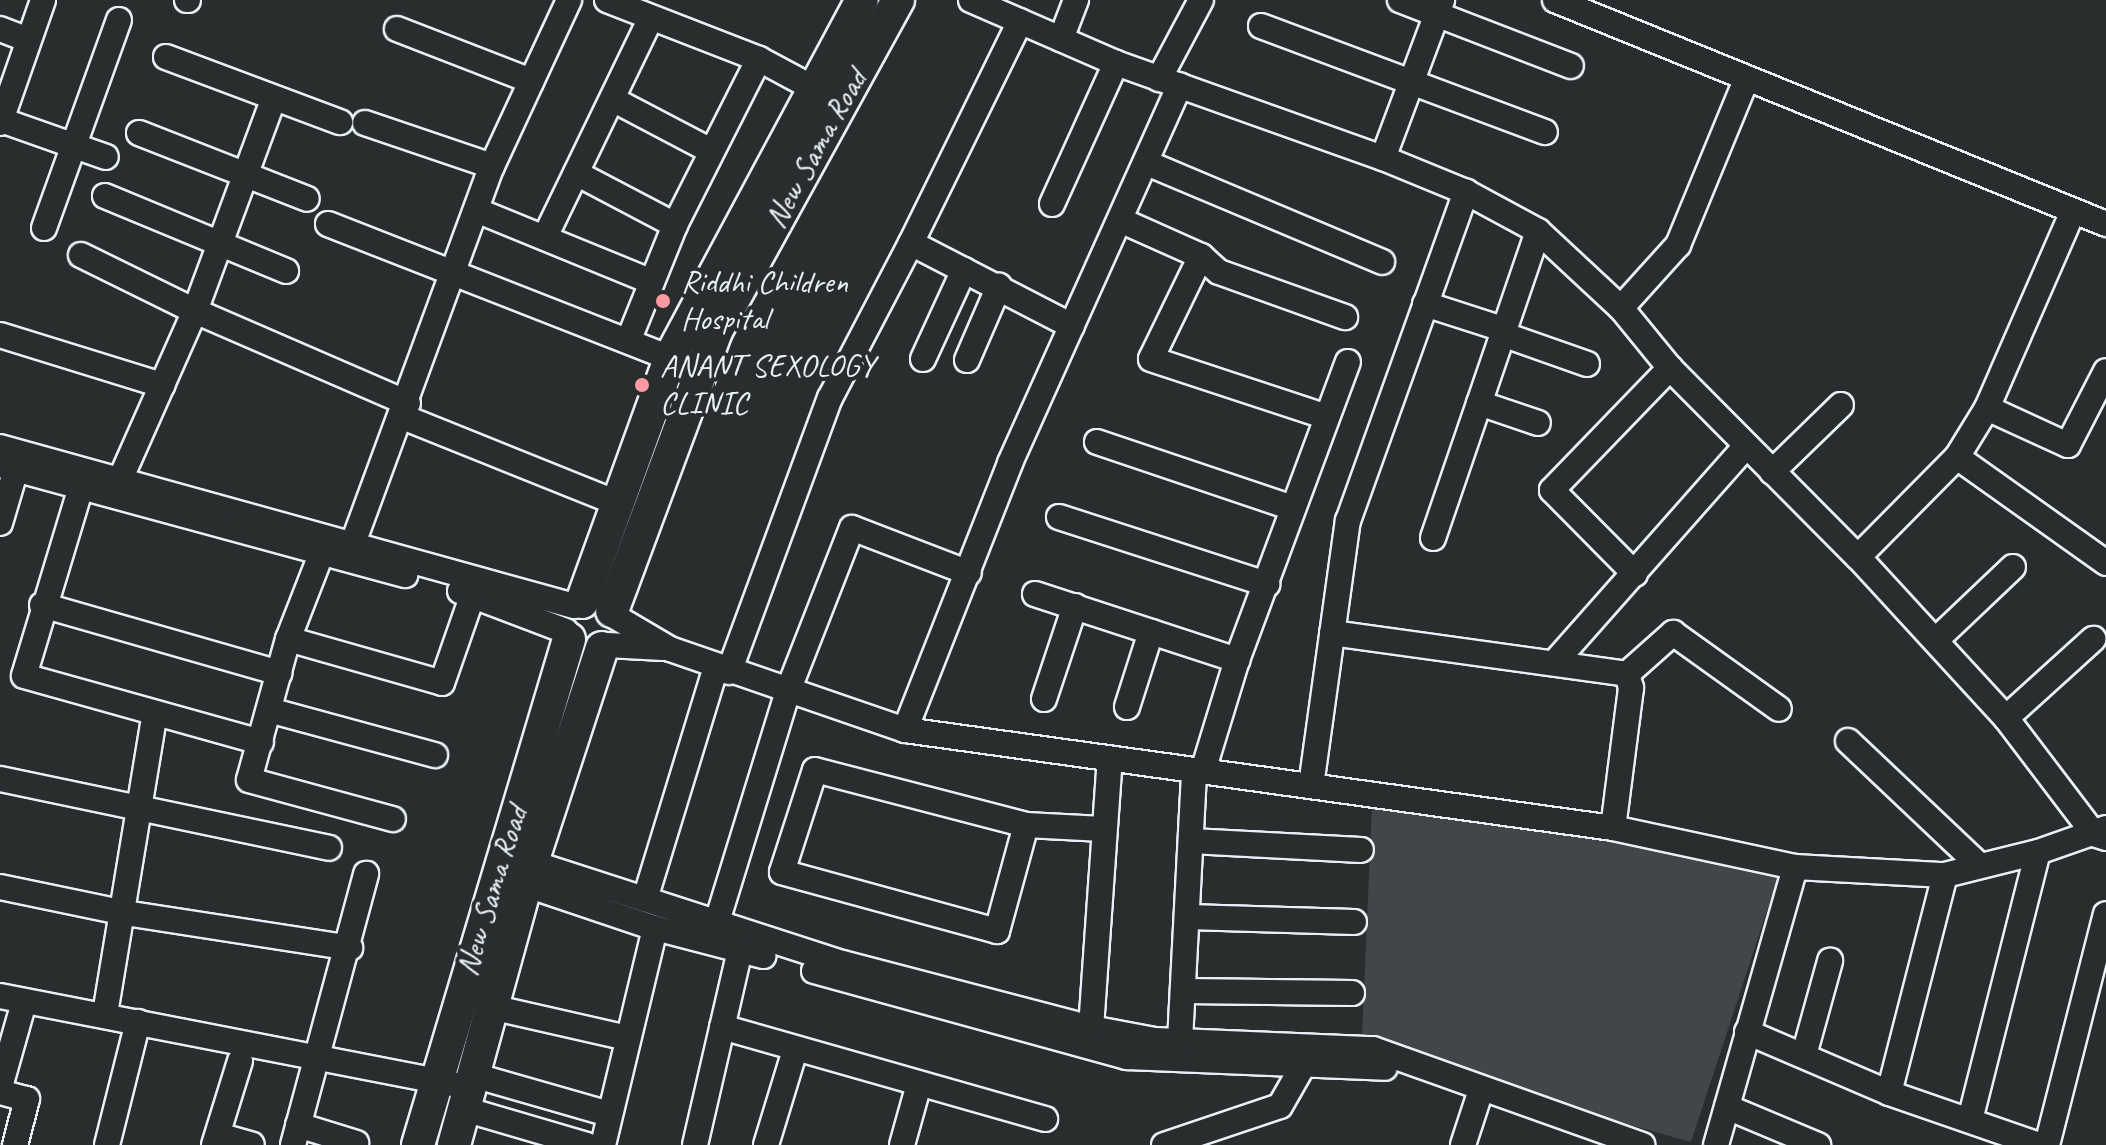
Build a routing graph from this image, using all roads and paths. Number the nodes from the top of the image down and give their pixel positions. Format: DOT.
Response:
graph roads {
  1 [pos="43,0"];
  2 [pos="568,0"];
  3 [pos="607,0"];
  4 [pos="898,0"];
  5 [pos="971,0"];
  6 [pos="1076,0"];
  7 [pos="1201,0"];
  8 [pos="1400,0"];
  9 [pos="1555,0"];
  10 [pos="853,3"];
  11 [pos="1440,7"];
  12 [pos="651,18"];
  13 [pos="119,20"];
  14 [pos="1020,21"];
  15 [pos="1261,26"];
  16 [pos="0,29"];
  17 [pos="397,29"];
  18 [pos="26,39"];
  19 [pos="1061,39"];
  20 [pos="166,57"];
  21 [pos="759,59"];
  22 [pos="1116,63"];
  23 [pos="1571,66"];
  24 [pos="1746,80"];
  25 [pos="531,81"];
  26 [pos="1170,82"];
  27 [pos="1413,82"];
  28 [pos="813,88"];
  29 [pos="274,98"];
  30 [pos="614,100"];
  31 [pos="1,121"];
  32 [pos="340,122"];
  33 [pos="365,123"];
  34 [pos="1545,132"];
  35 [pos="139,133"];
  36 [pos="73,146"];
  37 [pos="711,151"];
  38 [pos="106,157"];
  39 [pos="1383,158"];
  40 [pos="1147,163"];
  41 [pos="492,166"];
  42 [pos="576,173"];
  43 [pos="245,174"];
  44 [pos="1466,192"];
  45 [pos="105,196"];
  46 [pos="307,199"];
  47 [pos="1052,204"];
  48 [pos="476,210"];
  49 [pos="2073,211"];
  50 [pos="1120,220"];
  51 [pos="328,224"];
  52 [pos="2106,224"];
  53 [pos="675,225"];
  54 [pos="44,228"];
  55 [pos="1538,231"];
  56 [pos="545,237"];
  57 [pos="220,242"];
  58 [pos="911,243"];
  59 [pos="81,255"];
  60 [pos="1201,256"];
  61 [pos="1382,262"];
  62 [pos="964,270"];
  63 [pos="286,271"];
  64 [pos="453,272"];
  65 [pos="652,282"];
  66 [pos="999,286"];
  67 [pos="1425,304"];
  68 [pos="1621,308"];
  69 [pos="195,311"];
  70 [pos="1345,317"];
  71 [pos="1072,326"];
  72 [pos="1502,332"];
  73 [pos="0,335"];
  74 [pos="629,339"];
  75 [pos="671,356"];
  76 [pos="923,359"];
  77 [pos="967,360"];
  78 [pos="1348,362"];
  79 [pos="1587,364"];
  80 [pos="1670,368"];
  81 [pos="700,370"];
  82 [pos="2106,371"];
  83 [pos="162,385"];
  84 [pos="1479,403"];
  85 [pos="1841,405"];
  86 [pos="1987,408"];
  87 [pos="405,410"];
  88 [pos="1327,417"];
  89 [pos="1538,423"];
  90 [pos="1097,442"];
  91 [pos="1746,446"];
  92 [pos="0,447"];
  93 [pos="1957,457"];
  94 [pos="8,467"];
  95 [pos="1772,472"];
  96 [pos="120,480"];
  97 [pos="81,487"];
  98 [pos="619,504"];
  99 [pos="1293,508"];
  100 [pos="1059,517"];
  101 [pos="0,523"];
  102 [pos="1433,538"];
  103 [pos="353,543"];
  104 [pos="322,552"];
  105 [pos="1858,557"];
  106 [pos="2106,563"];
  107 [pos="2013,567"];
  108 [pos="969,573"];
  109 [pos="1635,574"];
  110 [pos="1267,584"];
  111 [pos="473,594"];
  112 [pos="1035,594"];
  113 [pos="42,605"];
  114 [pos="1075,606"];
  115 [pos="591,625"];
  116 [pos="1151,632"];
  117 [pos="1332,633"];
  118 [pos="288,639"];
  119 [pos="2093,639"];
  120 [pos="1936,640"];
  121 [pos="1237,660"];
  122 [pos="1555,662"];
  123 [pos="722,669"];
  124 [pos="279,673"];
  125 [pos="1627,674"];
  126 [pos="788,691"];
  127 [pos="1044,699"];
  128 [pos="1127,707"];
  129 [pos="1779,709"];
  130 [pos="269,710"];
  131 [pos="155,713"];
  132 [pos="2006,718"];
  133 [pos="905,730"];
  134 [pos="1848,741"];
  135 [pos="261,742"];
  136 [pos="435,755"];
  137 [pos="1110,759"];
  138 [pos="1198,770"];
  139 [pos="0,779"];
  140 [pos="1311,786"];
  141 [pos="138,812"];
  142 [pos="393,819"];
  143 [pos="1026,825"];
  144 [pos="1613,828"];
  145 [pos="1103,829"];
  146 [pos="2102,833"];
  147 [pos="1191,841"];
  148 [pos="329,848"];
  149 [pos="1361,850"];
  150 [pos="2038,852"];
  151 [pos="1979,865"];
  152 [pos="1795,867"];
  153 [pos="514,869"];
  154 [pos="366,874"];
  155 [pos="1945,875"];
  156 [pos="0,887"];
  157 [pos="645,899"];
  158 [pos="125,913"];
  159 [pos="2106,914"];
  160 [pos="1188,917"];
  161 [pos="1354,922"];
  162 [pos="716,925"];
  163 [pos="655,928"];
  164 [pos="350,948"];
  165 [pos="740,950"];
  166 [pos="1830,961"];
  167 [pos="1185,991"];
  168 [pos="1352,993"];
  169 [pos="12,999"];
  170 [pos="491,1007"];
  171 [pos="105,1014"];
  172 [pos="138,1022"];
  173 [pos="722,1027"];
  174 [pos="1091,1028"];
  175 [pos="1747,1032"];
  176 [pos="628,1038"];
  177 [pos="1180,1041"];
  178 [pos="795,1050"];
  179 [pos="1804,1055"];
  180 [pos="318,1057"];
  181 [pos="240,1061"];
  182 [pos="1304,1064"];
  183 [pos="436,1080"];
  184 [pos="919,1084"];
  185 [pos="0,1089"];
  186 [pos="469,1091"];
  187 [pos="1889,1093"];
  188 [pos="1479,1096"];
  189 [pos="1727,1107"];
  190 [pos="609,1114"];
  191 [pos="1045,1119"];
  192 [pos="1970,1120"];
  193 [pos="296,1135"];
  194 [pos="541,1139"];
  195 [pos="216,1140"];
  196 [pos="356,1143"];
  197 [pos="15,1145"];
  198 [pos="107,1145"];
  199 [pos="252,1145"];
  200 [pos="418,1145"];
  201 [pos="454,1145"];
  202 [pos="587,1145"];
  203 [pos="603,1145"];
  204 [pos="695,1145"];
  205 [pos="766,1145"];
  206 [pos="902,1145"];
  207 [pos="1164,1145"];
  208 [pos="1463,1145"];
  209 [pos="1602,1145"];
  210 [pos="1642,1145"];
  211 [pos="1716,1145"];
  212 [pos="1818,1145"];
  213 [pos="2039,1145"];
  214 [pos="2047,1145"];
  1 -- 18 [label="street"];
  2 -- 25 [label="street"];
  3 -- 12 [label="street"];
  4 -- 81 [label="main road, New Sama Road"];
  5 -- 14 [label="street"];
  6 -- 19 [label="street"];
  7 -- 26 [label="street"];
  8 -- 11 [label="street"];
  9 -- 24 [label="street"];
  10 -- 28 [label="main road, New Sama Road"];
  11 -- 23 [label="street"];
  11 -- 27 [label="street"];
  12 -- 21 [label="street"];
  12 -- 30 [label="street"];
  13 -- 36 [label="street"];
  14 -- 19 [label="street"];
  14 -- 58 [label="street"];
  15 -- 27 [label="street"];
  16 -- 18 [label="street"];
  17 -- 25 [label="street"];
  18 -- 31 [label="street"];
  19 -- 22 [label="street"];
  20 -- 29 [label="street"];
  21 -- 28 [label="street"];
  21 -- 37 [label="street"];
  22 -- 26 [label="street"];
  22 -- 47 [label="street"];
  24 -- 49 [label="street"];
  24 -- 68 [label="street"];
  25 -- 41 [label="street"];
  26 -- 39 [label="street"];
  26 -- 40 [label="street"];
  27 -- 34 [label="street"];
  27 -- 39 [label="street"];
  28 -- 75 [label="main road, New Sama Road"];
  29 -- 32 [label="street"];
  29 -- 43 [label="street"];
  30 -- 37 [label="street"];
  30 -- 42 [label="street"];
  31 -- 36 [label="street"];
  33 -- 41 [label="street"];
  35 -- 43 [label="street"];
  36 -- 38 [label="street"];
  36 -- 54 [label="street"];
  37 -- 53 [label="street"];
  39 -- 44 [label="street"];
  40 -- 50 [label="street"];
  40 -- 61 [label="street"];
  41 -- 48 [label="street"];
  42 -- 53 [label="street"];
  42 -- 56 [label="street"];
  43 -- 46 [label="street"];
  43 -- 57 [label="street"];
  44 -- 55 [label="street"];
  44 -- 67 [label="street"];
  45 -- 57 [label="street"];
  48 -- 56 [label="street"];
  48 -- 64 [label="street"];
  49 -- 52 [label="street"];
  49 -- 86 [label="street"];
  50 -- 60 [label="street"];
  50 -- 71 [label="street"];
  51 -- 64 [label="street"];
  53 -- 65 [label="street"];
  55 -- 68 [label="street"];
  55 -- 72 [label="street"];
  56 -- 65 [label="street"];
  57 -- 63 [label="street"];
  57 -- 69 [label="street"];
  58 -- 62 [label="street"];
  58 -- 123 [label="street"];
  59 -- 69 [label="street"];
  60 -- 70 [label="street"];
  60 -- 88 [label="street"];
  62 -- 66 [label="street"];
  62 -- 76 [label="street"];
  64 -- 74 [label="street"];
  64 -- 87 [label="street"];
  65 -- 74 [label="street"];
  66 -- 71 [label="street"];
  66 -- 77 [label="street"];
  67 -- 72 [label="street"];
  67 -- 117 [label="street"];
  68 -- 80 [label="street"];
  69 -- 83 [label="street"];
  69 -- 87 [label="street"];
  71 -- 108 [label="street"];
  72 -- 79 [label="street"];
  72 -- 84 [label="street"];
  73 -- 83 [label="street"];
  74 -- 75 [label="street"];
  75 -- 81 [label="street"];
  75 -- 98 [label="main road, New Sama Road"];
  78 -- 88 [label="street"];
  80 -- 91 [label="street"];
  80 -- 109 [label="street"];
  81 -- 115 [label="main road, New Sama Road"];
  82 -- 86 [label="street"];
  83 -- 96 [label="street"];
  84 -- 89 [label="street"];
  84 -- 102 [label="street"];
  85 -- 95 [label="street"];
  86 -- 93 [label="street"];
  87 -- 98 [label="street"];
  87 -- 103 [label="street"];
  88 -- 99 [label="street"];
  90 -- 99 [label="street"];
  91 -- 95 [label="street"];
  91 -- 109 [label="street"];
  92 -- 96 [label="street"];
  93 -- 105 [label="street"];
  93 -- 106 [label="street"];
  94 -- 97 [label="street"];
  94 -- 101 [label="street"];
  95 -- 105 [label="street"];
  96 -- 103 [label="street"];
  97 -- 104 [label="street"];
  97 -- 113 [label="street"];
  98 -- 115 [label="main road, New Sama Road"];
  99 -- 110 [label="street"];
  100 -- 110 [label="street"];
  103 -- 115 [label="street"];
  104 -- 111 [label="street"];
  104 -- 118 [label="street"];
  105 -- 120 [label="street"];
  107 -- 120 [label="street"];
  108 -- 126 [label="street"];
  108 -- 133 [label="street"];
  109 -- 122 [label="street"];
  110 -- 121 [label="street"];
  111 -- 115 [label="street"];
  111 -- 118 [label="street"];
  112 -- 114 [label="street"];
  113 -- 124 [label="street"];
  113 -- 131 [label="street"];
  114 -- 116 [label="street"];
  114 -- 127 [label="street"];
  115 -- 123 [label="street"];
  115 -- 153 [label="main road, New Sama Road"];
  116 -- 121 [label="street"];
  116 -- 128 [label="street"];
  117 -- 122 [label="street"];
  117 -- 140 [label="street"];
  118 -- 124 [label="street"];
  119 -- 132 [label="street"];
  120 -- 132 [label="street"];
  121 -- 138 [label="street"];
  122 -- 125 [label="street"];
  123 -- 126 [label="street"];
  123 -- 157 [label="street"];
  124 -- 130 [label="street"];
  125 -- 129 [label="street"];
  125 -- 144 [label="street"];
  126 -- 133 [label="street"];
  126 -- 162 [label="street"];
  130 -- 135 [label="street"];
  130 -- 136 [label="street"];
  131 -- 135 [label="street"];
  131 -- 141 [label="street"];
  132 -- 146 [label="street"];
  133 -- 137 [label="street"];
  134 -- 151 [label="street"];
  135 -- 142 [label="street"];
  137 -- 138 [label="street"];
  137 -- 145 [label="street"];
  138 -- 140 [label="street"];
  138 -- 147 [label="street"];
  139 -- 141 [label="street"];
  140 -- 144 [label="street"];
  141 -- 148 [label="street"];
  141 -- 158 [label="street"];
  143 -- 143 [label="street"];
  143 -- 145 [label="street"];
  144 -- 152 [label="street"];
  145 -- 174 [label="street"];
  146 -- 150 [label="street"];
  147 -- 149 [label="street"];
  147 -- 160 [label="street"];
  150 -- 151 [label="street"];
  150 -- 192 [label="street"];
  151 -- 155 [label="street"];
  152 -- 155 [label="street"];
  152 -- 175 [label="street"];
  153 -- 157 [label="street"];
  153 -- 163 [label="street"];
  153 -- 170 [label="main road, New Sama Road"];
  153 -- 183 [label="main road, New Sama Road"];
  154 -- 164 [label="street"];
  155 -- 187 [label="street"];
  156 -- 158 [label="street"];
  157 -- 162 [label="street"];
  158 -- 164 [label="street"];
  158 -- 171 [label="street"];
  159 -- 214 [label="street"];
  160 -- 161 [label="street"];
  160 -- 167 [label="street"];
  162 -- 174 [label="street"];
  163 -- 165 [label="street"];
  163 -- 176 [label="street"];
  164 -- 180 [label="street"];
  165 -- 173 [label="street"];
  165 -- 182 [label="street"];
  166 -- 179 [label="street"];
  167 -- 168 [label="street"];
  167 -- 177 [label="street"];
  169 -- 171 [label="street"];
  169 -- 185 [label="street"];
  170 -- 176 [label="street"];
  170 -- 186 [label="main road, New Sama Road"];
  171 -- 172 [label="street"];
  172 -- 180 [label="street"];
  172 -- 198 [label="street"];
  173 -- 178 [label="street"];
  173 -- 204 [label="street"];
  174 -- 177 [label="street"];
  175 -- 179 [label="street"];
  175 -- 189 [label="street"];
  176 -- 190 [label="street"];
  177 -- 210 [label="street"];
  178 -- 184 [label="street"];
  178 -- 205 [label="street"];
  179 -- 187 [label="street"];
  180 -- 183 [label="street"];
  180 -- 193 [label="street"];
  181 -- 195 [label="street"];
  182 -- 188 [label="street"];
  182 -- 207 [label="street"];
  183 -- 186 [label="street"];
  183 -- 200 [label="main road, New Sama Road"];
  184 -- 191 [label="street"];
  184 -- 206 [label="street"];
  185 -- 197 [label="street"];
  186 -- 190 [label="street"];
  186 -- 194 [label="street"];
  186 -- 201 [label="main road, New Sama Road"];
  187 -- 192 [label="street"];
  188 -- 208 [label="street"];
  188 -- 209 [label="street"];
  189 -- 211 [label="street"];
  189 -- 212 [label="street"];
  190 -- 203 [label="street"];
  192 -- 213 [label="street"];
  193 -- 196 [label="street"];
  194 -- 202 [label="street"];
  195 -- 199 [label="street"];
}
